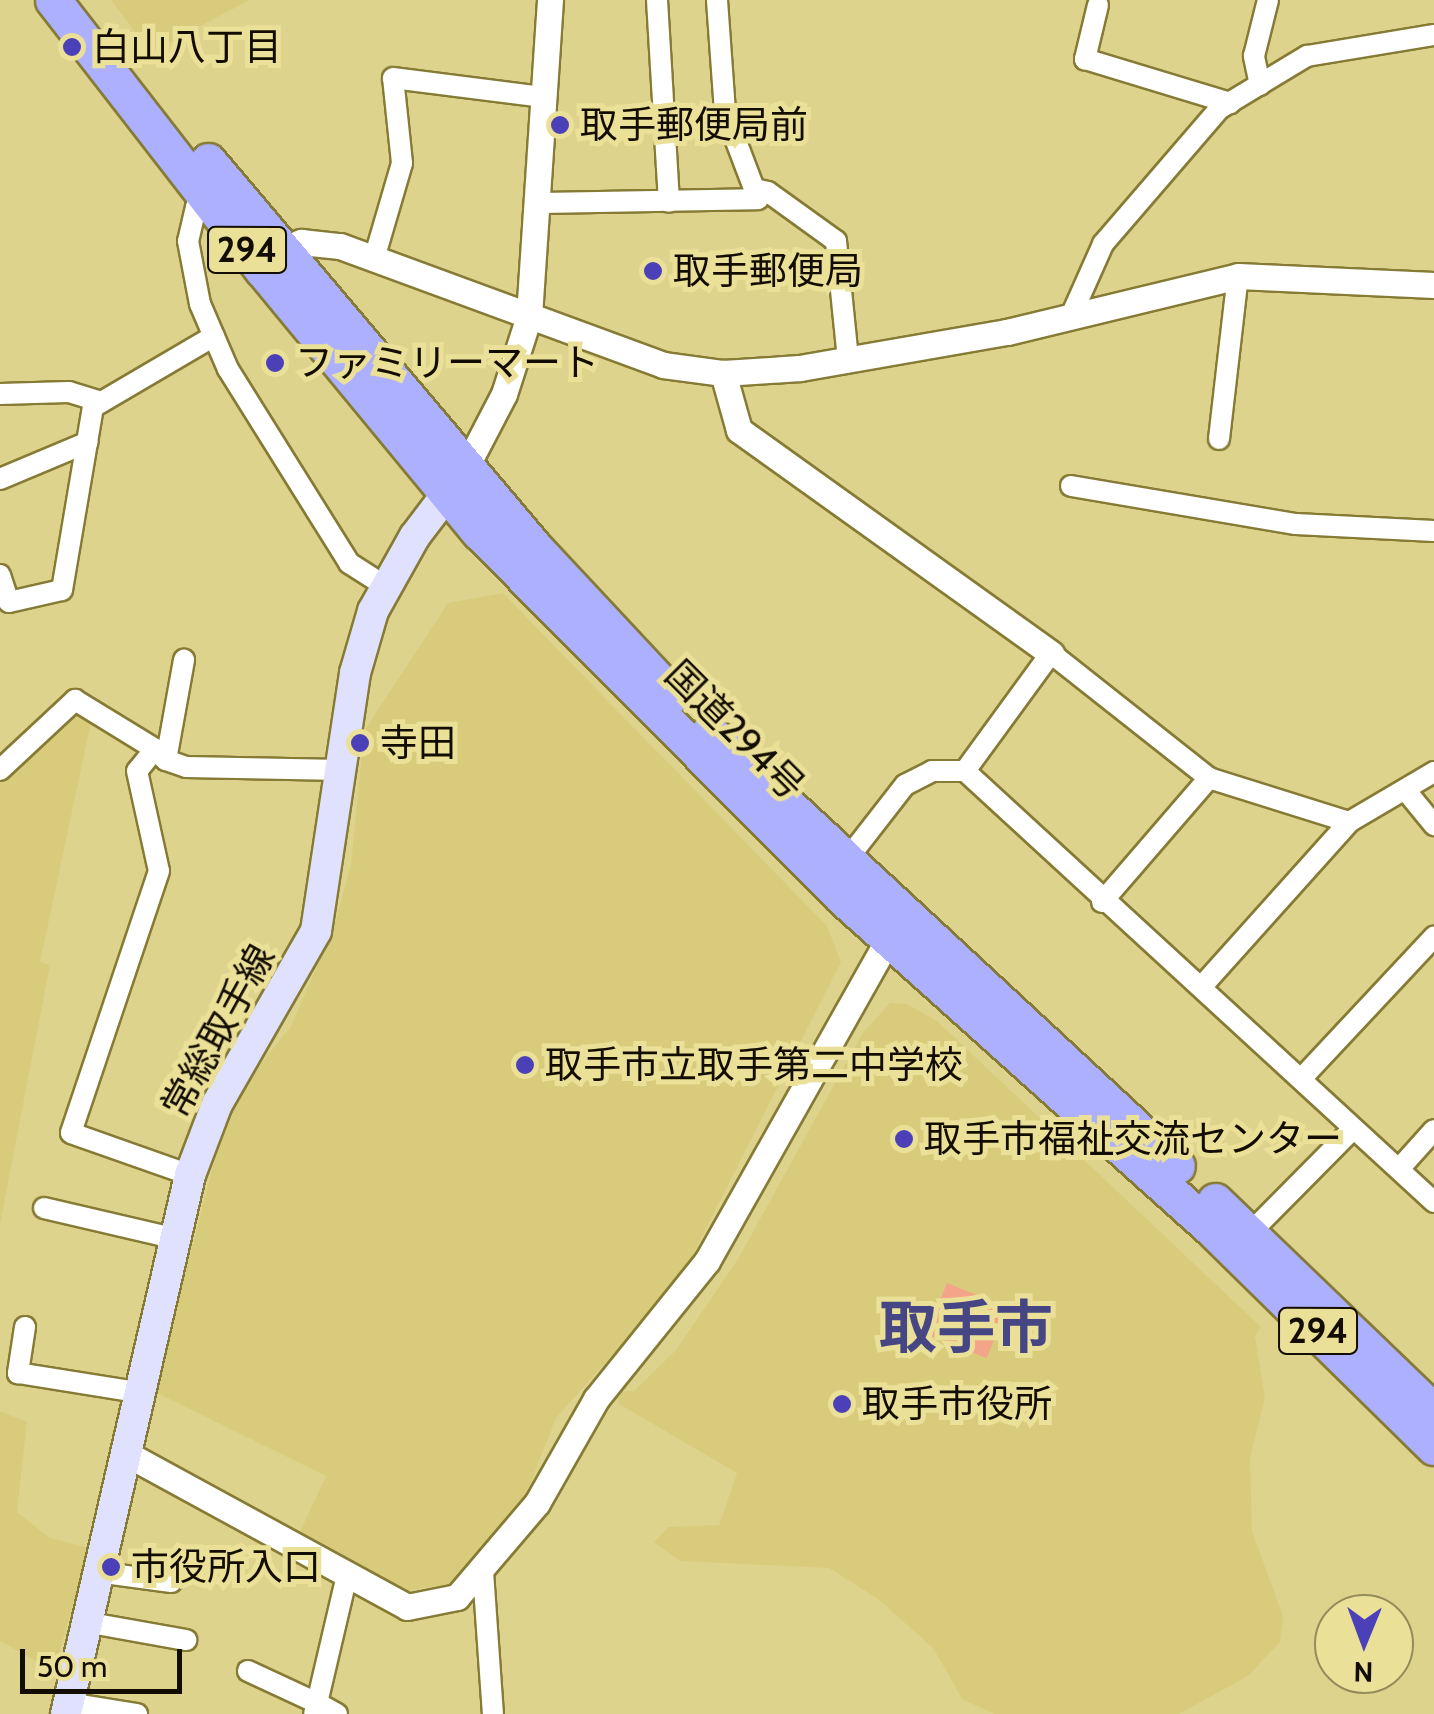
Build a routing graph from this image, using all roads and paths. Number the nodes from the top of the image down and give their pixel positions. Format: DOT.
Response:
graph roads {
  1 [pos="53,0"];
  2 [pos="81,0"];
  3 [pos="550,0"];
  4 [pos="657,0"];
  5 [pos="717,0"];
  6 [pos="1268,0"];
  7 [pos="1098,5"];
  8 [pos="1434,35"];
  9 [pos="1260,85"];
  10 [pos="544,96"];
  11 [pos="1230,103"];
  12 [pos="212,186"];
  13 [pos="755,189"];
  14 [pos="668,202"];
  15 [pos="537,203"];
  16 [pos="282,250"];
  17 [pos="374,259"];
  18 [pos="1238,276"];
  19 [pos="1434,285"];
  20 [pos="528,316"];
  21 [pos="1072,316"];
  22 [pos="214,336"];
  23 [pos="848,359"];
  24 [pos="723,373"];
  25 [pos="0,394"];
  26 [pos="102,402"];
  27 [pos="1219,439"];
  28 [pos="88,442"];
  29 [pos="0,480"];
  30 [pos="456,481"];
  31 [pos="1070,486"];
  32 [pos="1434,530"];
  33 [pos="0,575"];
  34 [pos="384,586"];
  35 [pos="1050,653"];
  36 [pos="184,660"];
  37 [pos="160,755"];
  38 [pos="0,770"];
  39 [pos="341,770"];
  40 [pos="965,771"];
  41 [pos="1434,772"];
  42 [pos="1209,778"];
  43 [pos="1407,792"];
  44 [pos="1349,822"];
  45 [pos="1434,825"];
  46 [pos="845,862"];
  47 [pos="1102,902"];
  48 [pos="895,928"];
  49 [pos="1434,937"];
  50 [pos="1203,985"];
  51 [pos="1301,1079"];
  52 [pos="1353,1129"];
  53 [pos="1434,1130"];
  54 [pos="1399,1170"];
  55 [pos="190,1176"];
  56 [pos="1434,1202"];
  57 [pos="44,1208"];
  58 [pos="173,1238"];
  59 [pos="1242,1242"];
  60 [pos="25,1327"];
  61 [pos="137,1392"];
  62 [pos="1434,1412"];
  63 [pos="1434,1447"];
  64 [pos="125,1453"];
  65 [pos="97,1572"];
  66 [pos="483,1572"];
  67 [pos="347,1576"];
  68 [pos="171,1582"];
  69 [pos="85,1622"];
  70 [pos="186,1640"];
  71 [pos="248,1671"];
  72 [pos="315,1708"];
  73 [pos="68,1709"];
  74 [pos="138,1714"];
  75 [pos="337,1714"];
  76 [pos="493,1714"];
  1 -- 12 [label="highway, 国道294号 / 294"];
  2 -- 12 [label="highway, 国道294号 / 294"];
  3 -- 10 [label="street"];
  4 -- 14 [label="street"];
  5 -- 13 [label="street"];
  6 -- 9 [label="street"];
  7 -- 11 [label="street"];
  8 -- 9 [label="street"];
  9 -- 11 [label="street"];
  10 -- 15 [label="street"];
  10 -- 17 [label="street"];
  11 -- 21 [label="street"];
  12 -- 16 [label="highway, 国道294号 / 294"];
  12 -- 22 [label="street"];
  12 -- 30 [label="highway, 国道294号 / 294"];
  13 -- 14 [label="street"];
  13 -- 23 [label="street"];
  14 -- 15 [label="street"];
  15 -- 20 [label="street"];
  16 -- 17 [label="street"];
  16 -- 30 [label="highway, 国道294号 / 294"];
  17 -- 20 [label="street"];
  18 -- 19 [label="street"];
  18 -- 21 [label="street"];
  18 -- 27 [label="street"];
  20 -- 24 [label="street"];
  20 -- 30 [label="street"];
  21 -- 23 [label="street"];
  22 -- 26 [label="street"];
  22 -- 34 [label="street"];
  23 -- 24 [label="street"];
  24 -- 35 [label="street"];
  25 -- 26 [label="street"];
  26 -- 28 [label="street"];
  28 -- 29 [label="street"];
  28 -- 33 [label="street"];
  30 -- 34 [label="main road, 常総取手線"];
  30 -- 46 [label="highway, 国道294号 / 294"];
  30 -- 48 [label="highway, 国道294号 / 294"];
  31 -- 32 [label="street"];
  34 -- 39 [label="main road, 常総取手線"];
  35 -- 40 [label="street"];
  35 -- 42 [label="street"];
  36 -- 37 [label="street"];
  37 -- 38 [label="street"];
  37 -- 39 [label="street"];
  37 -- 55 [label="street"];
  39 -- 55 [label="main road, 常総取手線"];
  40 -- 46 [label="street"];
  40 -- 47 [label="street"];
  41 -- 43 [label="street"];
  42 -- 44 [label="street"];
  42 -- 47 [label="street"];
  43 -- 44 [label="street"];
  43 -- 45 [label="street"];
  44 -- 50 [label="street"];
  46 -- 48 [label="highway, 国道294号 / 294"];
  47 -- 50 [label="street"];
  48 -- 59 [label="highway, 国道294号 / 294"];
  48 -- 66 [label="street"];
  49 -- 51 [label="street"];
  50 -- 51 [label="street"];
  51 -- 52 [label="street"];
  52 -- 54 [label="street"];
  52 -- 59 [label="street"];
  53 -- 54 [label="street"];
  54 -- 56 [label="street"];
  55 -- 58 [label="main road, 常総取手線"];
  57 -- 58 [label="street"];
  58 -- 61 [label="main road, 常総取手線"];
  59 -- 62 [label="highway, 国道294号 / 294"];
  59 -- 63 [label="highway, 国道294号 / 294"];
  60 -- 61 [label="street"];
  61 -- 64 [label="main road, 常総取手線"];
  64 -- 65 [label="main road, 常総取手線"];
  64 -- 67 [label="street"];
  65 -- 68 [label="street"];
  65 -- 69 [label="main road, 常総取手線"];
  66 -- 67 [label="street"];
  66 -- 76 [label="street"];
  67 -- 72 [label="street"];
  69 -- 70 [label="street"];
  69 -- 73 [label="main road, 常総取手線"];
  71 -- 72 [label="street"];
  72 -- 75 [label="street"];
  73 -- 74 [label="street"];
}
